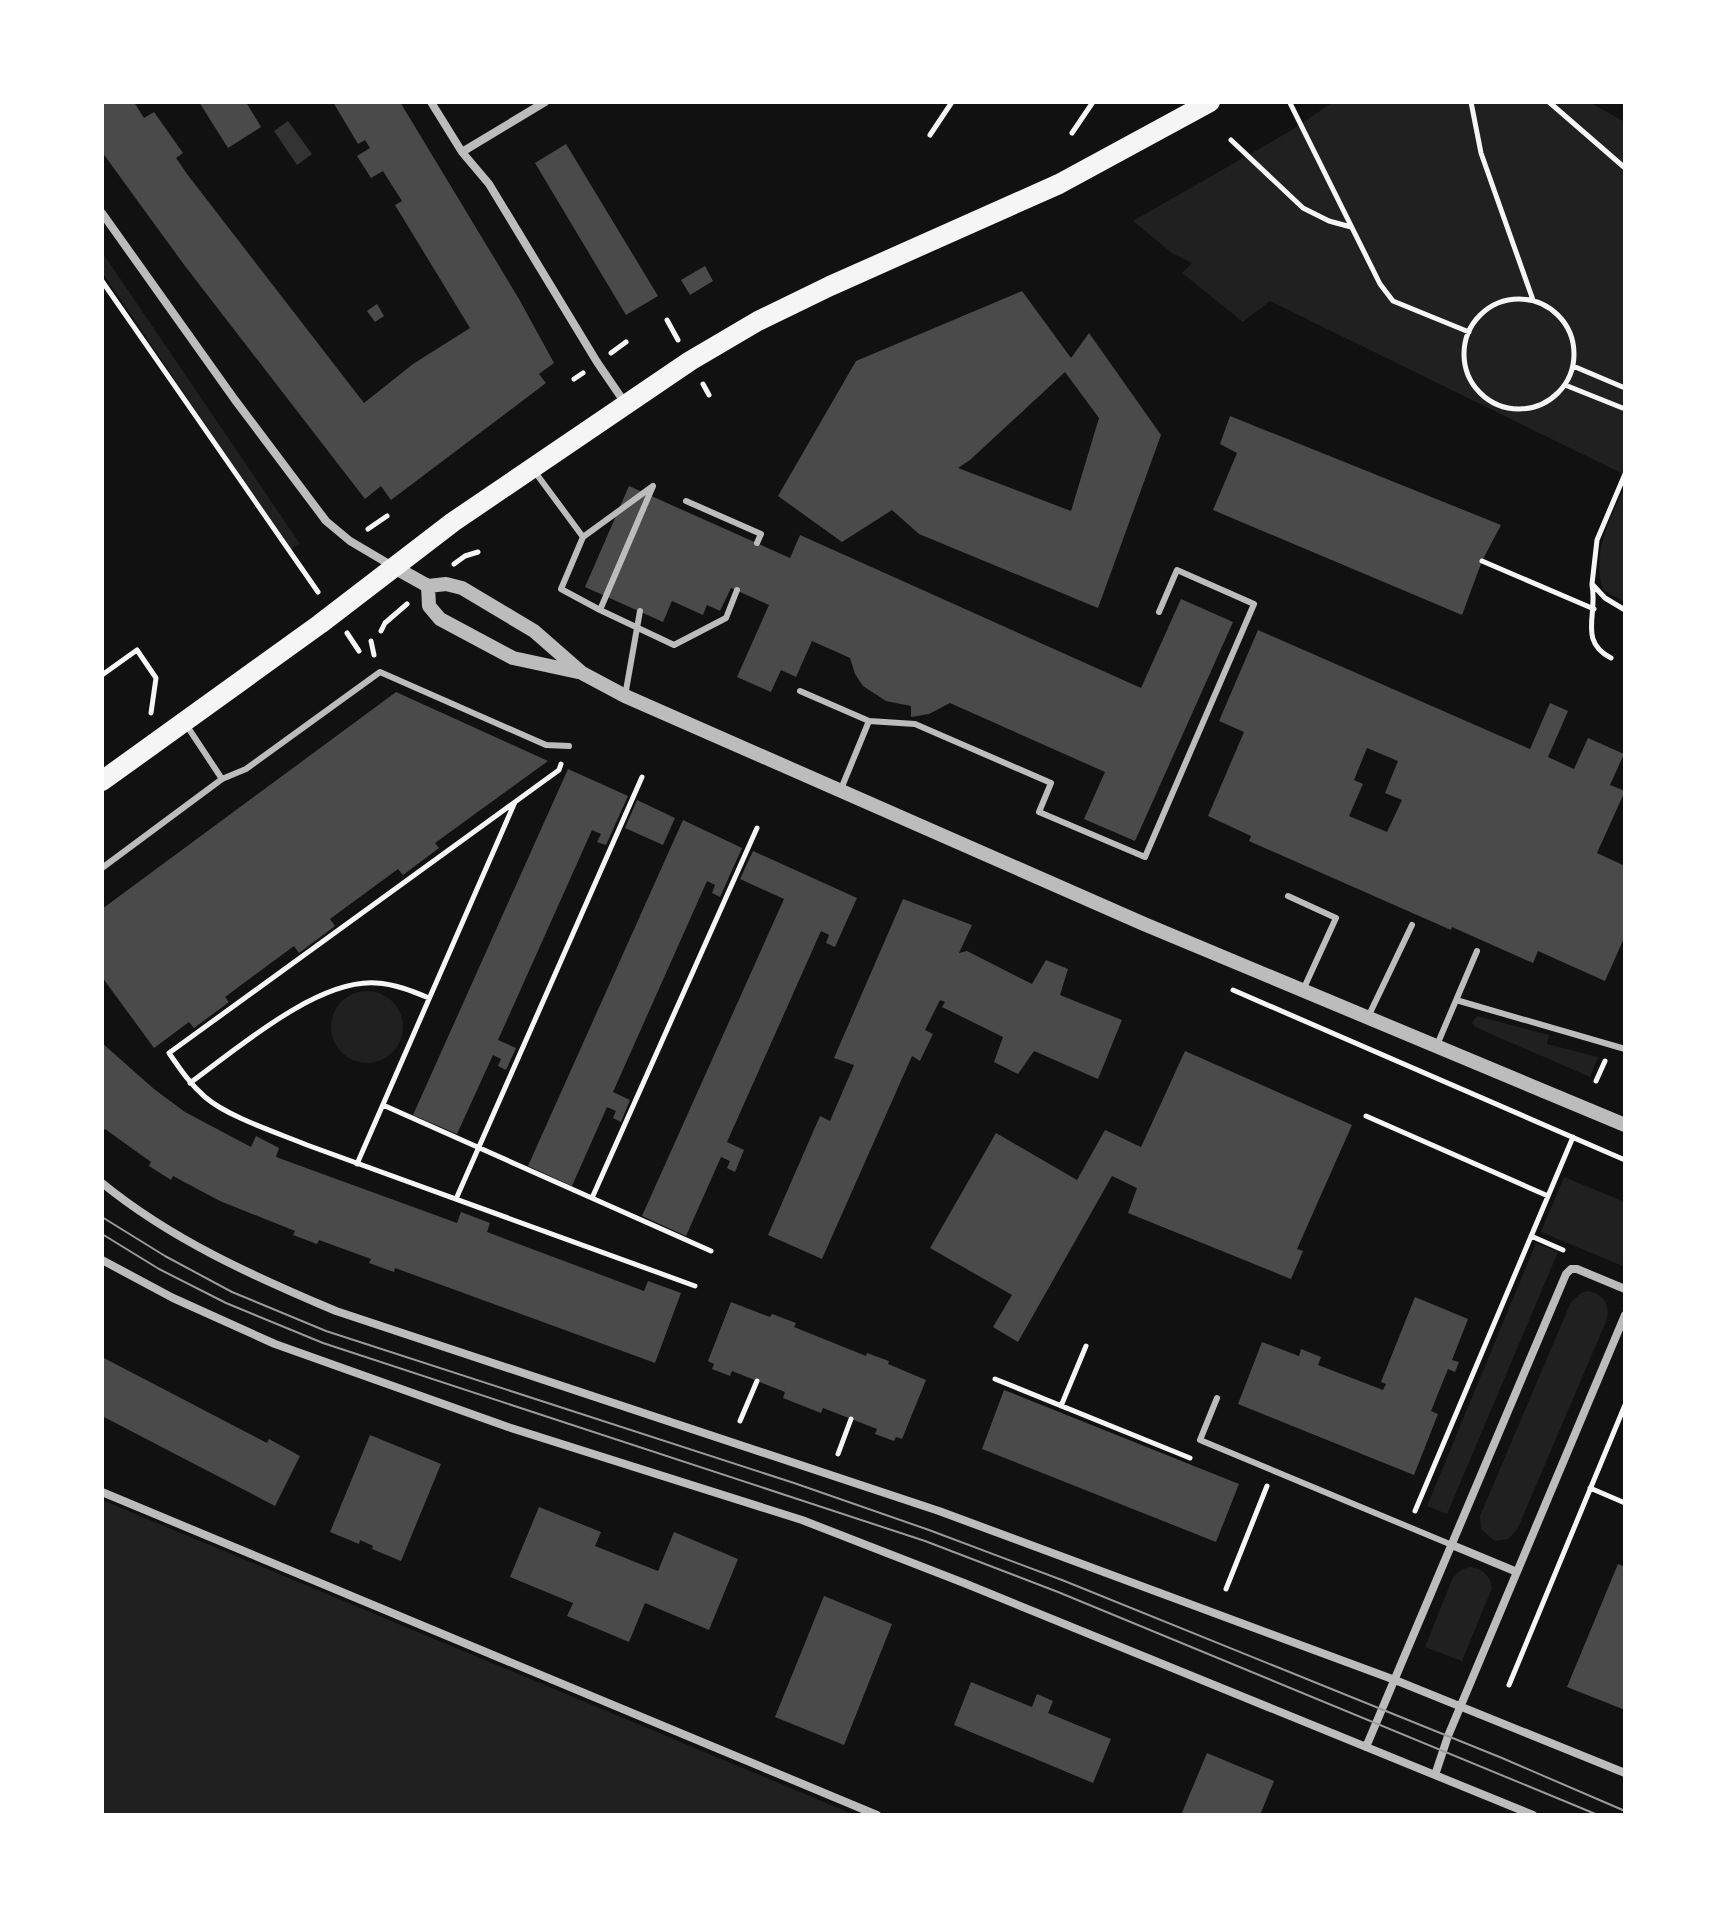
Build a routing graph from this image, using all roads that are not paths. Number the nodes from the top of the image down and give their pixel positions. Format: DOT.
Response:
graph roads {
  1 [pos="431,102"];
  2 [pos="545,102"];
  3 [pos="1210,102"];
  4 [pos="462,152"];
  5 [pos="102,213"];
  6 [pos="625,403"];
  7 [pos="532,467"];
  8 [pos="686,501"];
  9 [pos="583,537"];
  10 [pos="757,543"];
  11 [pos="394,567"];
  12 [pos="428,586"];
  13 [pos="737,590"];
  14 [pos="600,610"];
  15 [pos="640,611"];
  16 [pos="1159,612"];
  17 [pos="638,629"];
  18 [pos="582,673"];
  19 [pos="800,691"];
  20 [pos="625,696"];
  21 [pos="869,721"];
  22 [pos="184,723"];
  23 [pos="569,746"];
  24 [pos="222,779"];
  25 [pos="102,781"];
  26 [pos="840,790"];
  27 [pos="102,868"];
  28 [pos="1288,896"];
  29 [pos="1412,925"];
  30 [pos="1477,951"];
  31 [pos="1303,990"];
  32 [pos="1456,1000"];
  33 [pos="1368,1017"];
  34 [pos="1437,1045"];
  35 [pos="1625,1049"];
  36 [pos="1625,1125"];
  37 [pos="102,1183"];
  38 [pos="102,1260"];
  39 [pos="1625,1289"];
  40 [pos="1625,1315"];
  41 [pos="1217,1398"];
  42 [pos="102,1492"];
  43 [pos="1452,1545"];
  44 [pos="1517,1572"];
  45 [pos="1395,1680"];
  46 [pos="1460,1707"];
  47 [pos="1366,1747"];
  48 [pos="1625,1773"];
  49 [pos="1435,1775"];
  50 [pos="877,1815"];
  51 [pos="1533,1815"];
  1 -- 4 [label="street"];
  2 -- 4 [label="street"];
  3 -- 6 [label="main road"];
  4 -- 6 [label="street"];
  5 -- 11 [label="street"];
  6 -- 7 [label="main road"];
  7 -- 9 [label="lane"];
  7 -- 11 [label="main road"];
  8 -- 10 [label="lane"];
  9 -- 14 [label="lane"];
  9 -- 14 [label="lane"];
  11 -- 12 [label="street"];
  11 -- 22 [label="main road"];
  12 -- 18 [label="street"];
  12 -- 18 [label="street"];
  13 -- 17 [label="lane"];
  14 -- 17 [label="lane"];
  15 -- 17 [label="lane"];
  16 -- 21 [label="lane"];
  17 -- 20 [label="lane"];
  18 -- 20 [label="street"];
  19 -- 21 [label="lane"];
  20 -- 26 [label="street"];
  21 -- 26 [label="lane"];
  22 -- 24 [label="lane"];
  22 -- 25 [label="main road"];
  23 -- 24 [label="lane"];
  24 -- 27 [label="lane"];
  26 -- 31 [label="street"];
  28 -- 31 [label="lane"];
  29 -- 33 [label="lane"];
  30 -- 32 [label="lane"];
  31 -- 33 [label="street"];
  32 -- 34 [label="lane"];
  32 -- 35 [label="lane"];
  33 -- 34 [label="street"];
  34 -- 36 [label="street"];
  37 -- 45 [label="street"];
  38 -- 47 [label="street"];
  39 -- 43 [label="street"];
  40 -- 44 [label="street"];
  41 -- 43 [label="lane"];
  42 -- 50 [label="street"];
  43 -- 44 [label="street"];
  43 -- 45 [label="street"];
  44 -- 46 [label="street"];
  45 -- 46 [label="street"];
  45 -- 47 [label="street"];
  46 -- 48 [label="street"];
  46 -- 49 [label="street"];
  47 -- 49 [label="street"];
  49 -- 51 [label="street"];
}
